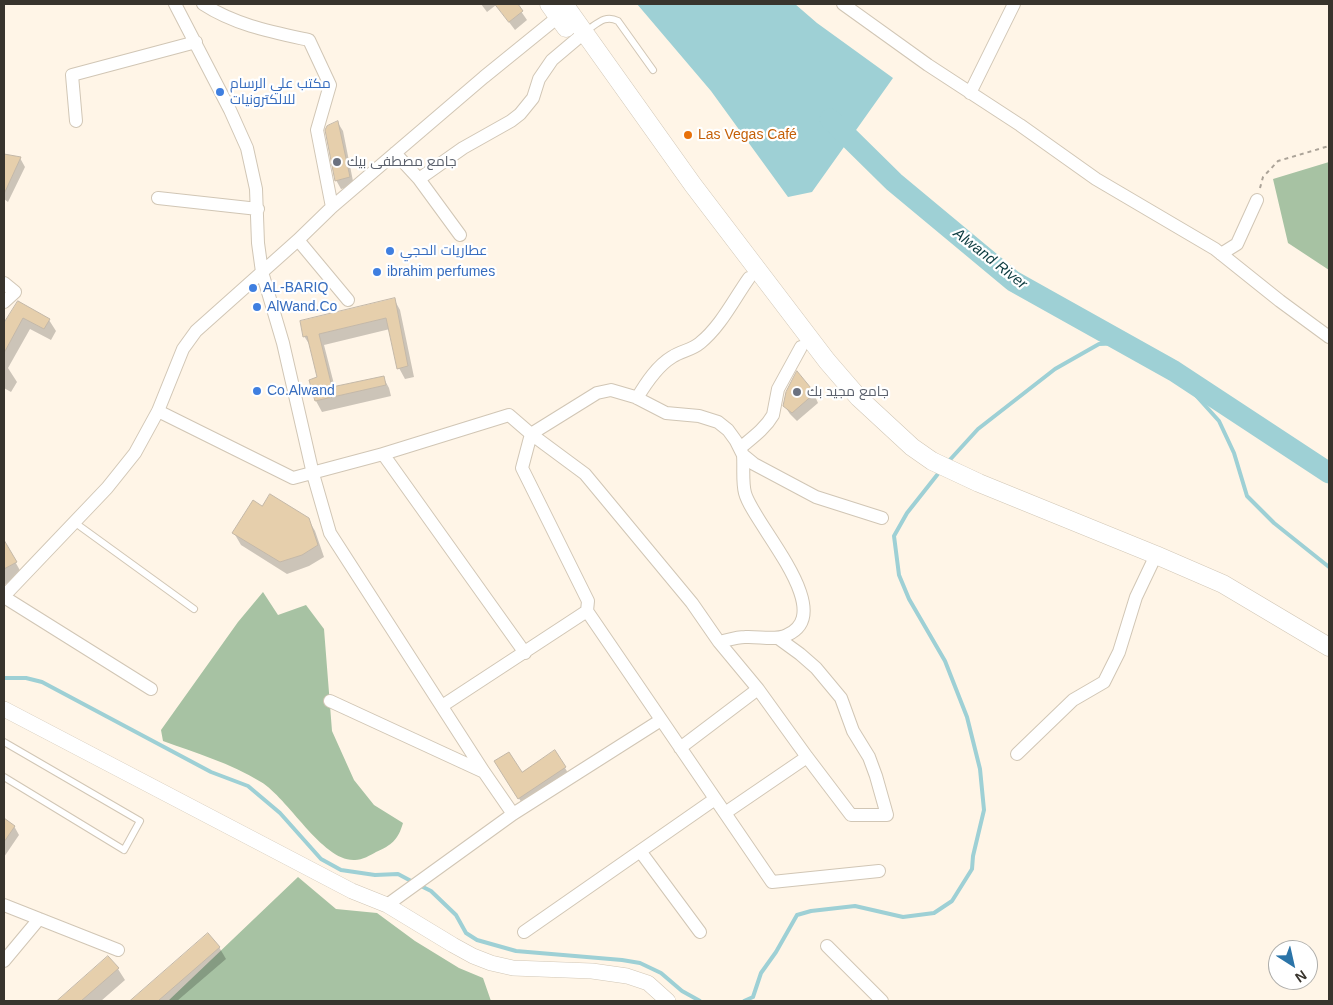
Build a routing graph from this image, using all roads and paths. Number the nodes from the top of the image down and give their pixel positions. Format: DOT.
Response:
graph roads {
  1 [pos="175,4"];
  2 [pos="203,4"];
  3 [pos="843,4"];
  4 [pos="1014,4"];
  5 [pos="560,8"];
  6 [pos="579,36"];
  7 [pos="196,42"];
  8 [pos="653,70"];
  9 [pos="970,93"];
  10 [pos="76,121"];
  11 [pos="1329,146"];
  12 [pos="395,153"];
  13 [pos="419,179"];
  14 [pos="158,198"];
  15 [pos="1257,200"];
  16 [pos="332,208"];
  17 [pos="258,209"];
  18 [pos="460,235"];
  19 [pos="298,240"];
  20 [pos="1221,254"];
  21 [pos="262,272"];
  22 [pos="749,278"];
  23 [pos="4,283"];
  24 [pos="348,300"];
  25 [pos="4,302"];
  26 [pos="1329,337"];
  27 [pos="801,347"];
  28 [pos="637,398"];
  29 [pos="158,411"];
  30 [pos="531,434"];
  31 [pos="741,452"];
  32 [pos="383,454"];
  33 [pos="923,461"];
  34 [pos="313,474"];
  35 [pos="882,518"];
  36 [pos="74,522"];
  37 [pos="1156,555"];
  38 [pos="4,596"];
  39 [pos="194,609"];
  40 [pos="587,611"];
  41 [pos="778,638"];
  42 [pos="719,642"];
  43 [pos="1329,647"];
  44 [pos="526,653"];
  45 [pos="152,689"];
  46 [pos="758,690"];
  47 [pos="330,700"];
  48 [pos="442,706"];
  49 [pos="4,709"];
  50 [pos="661,720"];
  51 [pos="4,742"];
  52 [pos="680,748"];
  53 [pos="1017,754"];
  54 [pos="807,758"];
  55 [pos="484,772"];
  56 [pos="4,777"];
  57 [pos="715,798"];
  58 [pos="725,813"];
  59 [pos="513,814"];
  60 [pos="640,850"];
  61 [pos="879,871"];
  62 [pos="4,905"];
  63 [pos="387,905"];
  64 [pos="38,919"];
  65 [pos="524,932"];
  66 [pos="700,932"];
  67 [pos="827,946"];
  68 [pos="118,950"];
  69 [pos="4,962"];
  70 [pos="668,1001"];
  71 [pos="882,1001"];
  1 -- 7 [label="street"];
  2 -- 16 [label="street"];
  3 -- 9 [label="street"];
  4 -- 9 [label="street"];
  5 -- 6 [label="main road"];
  5 -- 12 [label="street"];
  6 -- 8 [label="lane"];
  6 -- 13 [label="street"];
  6 -- 22 [label="main road"];
  6 -- 33 [label="main road"];
  7 -- 10 [label="street"];
  7 -- 17 [label="street"];
  9 -- 20 [label="street"];
  11 -- 15 [label="path"];
  12 -- 13 [label="street"];
  12 -- 16 [label="street"];
  13 -- 18 [label="street"];
  14 -- 17 [label="street"];
  15 -- 20 [label="street"];
  16 -- 19 [label="street"];
  17 -- 21 [label="street"];
  19 -- 21 [label="street"];
  19 -- 24 [label="street"];
  20 -- 26 [label="street"];
  21 -- 29 [label="street"];
  21 -- 34 [label="street"];
  22 -- 27 [label="main road"];
  22 -- 28 [label="street"];
  23 -- 25 [label="street"];
  27 -- 31 [label="street"];
  27 -- 33 [label="main road"];
  28 -- 30 [label="street"];
  28 -- 31 [label="street"];
  29 -- 34 [label="street"];
  29 -- 36 [label="street"];
  30 -- 32 [label="street"];
  30 -- 40 [label="street"];
  30 -- 42 [label="street"];
  31 -- 35 [label="street"];
  31 -- 41 [label="street"];
  32 -- 34 [label="street"];
  32 -- 44 [label="street"];
  33 -- 37 [label="main road"];
  34 -- 48 [label="street"];
  36 -- 38 [label="street"];
  36 -- 39 [label="lane"];
  37 -- 43 [label="main road"];
  37 -- 53 [label="street"];
  38 -- 45 [label="street"];
  40 -- 44 [label="street"];
  40 -- 50 [label="street"];
  41 -- 42 [label="street"];
  41 -- 54 [label="street"];
  42 -- 46 [label="street"];
  44 -- 48 [label="street"];
  46 -- 52 [label="street"];
  46 -- 54 [label="street"];
  47 -- 55 [label="street"];
  48 -- 55 [label="street"];
  49 -- 63 [label="street"];
  50 -- 52 [label="street"];
  50 -- 59 [label="street"];
  51 -- 56 [label="lane"];
  52 -- 57 [label="street"];
  54 -- 58 [label="street"];
  55 -- 59 [label="street"];
  57 -- 58 [label="street"];
  57 -- 60 [label="street"];
  58 -- 61 [label="street"];
  59 -- 63 [label="street"];
  60 -- 65 [label="street"];
  60 -- 66 [label="street"];
  62 -- 64 [label="street"];
  63 -- 70 [label="street"];
  64 -- 68 [label="street"];
  64 -- 69 [label="street"];
  67 -- 71 [label="street"];
}
